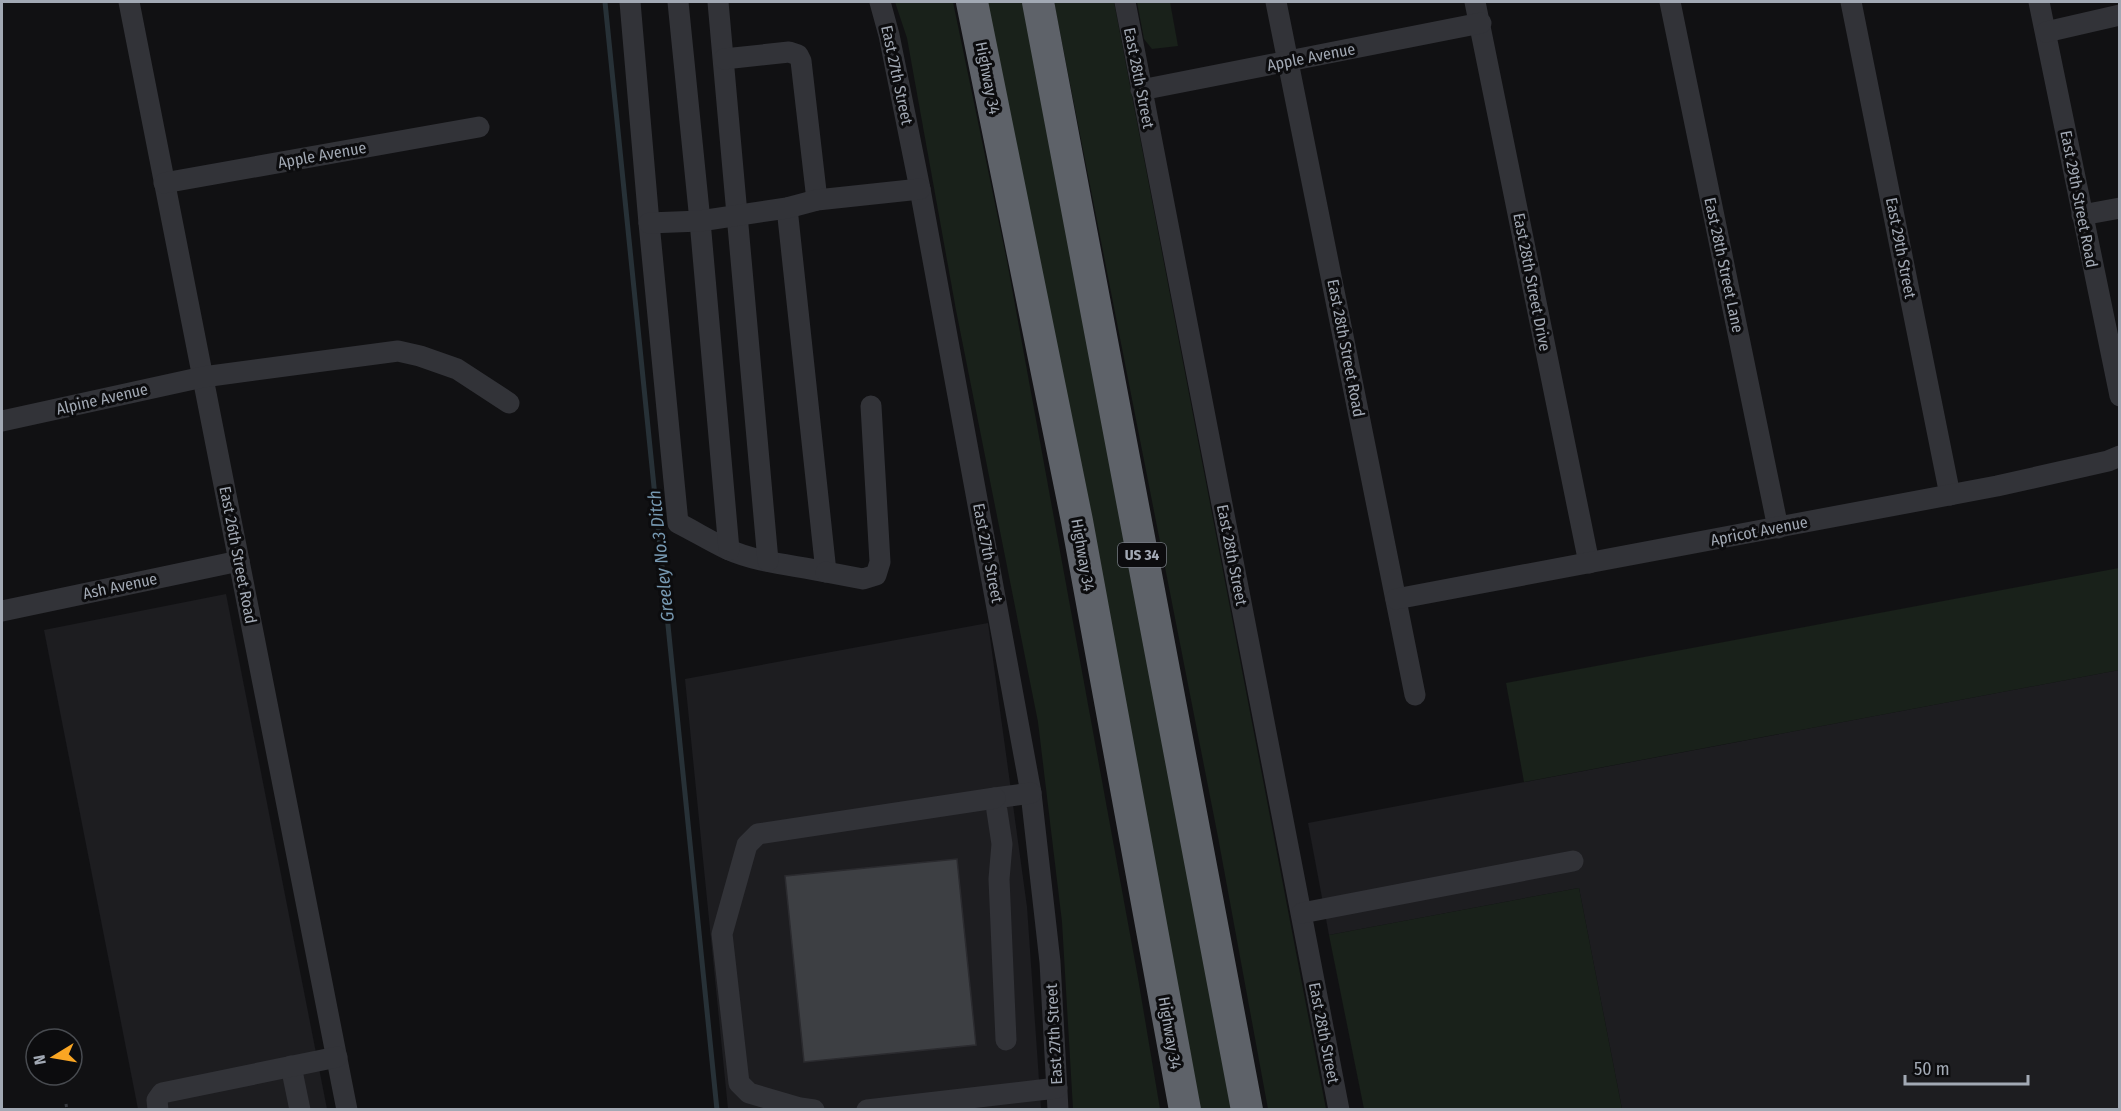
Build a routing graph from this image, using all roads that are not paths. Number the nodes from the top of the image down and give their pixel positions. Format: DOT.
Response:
graph roads {
  1 [pos="129,2"];
  2 [pos="630,2"];
  3 [pos="678,2"];
  4 [pos="718,2"];
  5 [pos="880,2"];
  6 [pos="972,2"];
  7 [pos="1038,2"];
  8 [pos="1125,2"];
  9 [pos="1276,2"];
  10 [pos="1475,2"];
  11 [pos="1670,2"];
  12 [pos="1851,2"];
  13 [pos="2039,2"];
  14 [pos="2120,15"];
  15 [pos="1480,23"];
  16 [pos="2046,32"];
  17 [pos="724,59"];
  18 [pos="1289,61"];
  19 [pos="1141,90"];
  20 [pos="479,127"];
  21 [pos="164,183"];
  22 [pos="920,189"];
  23 [pos="817,200"];
  24 [pos="787,208"];
  25 [pos="2120,208"];
  26 [pos="739,215"];
  27 [pos="2082,215"];
  28 [pos="700,221"];
  29 [pos="649,223"];
  30 [pos="202,377"];
  31 [pos="2120,396"];
  32 [pos="508,403"];
  33 [pos="871,406"];
  34 [pos="2,417"];
  35 [pos="2120,456"];
  36 [pos="1950,495"];
  37 [pos="1778,528"];
  38 [pos="729,550"];
  39 [pos="239,561"];
  40 [pos="768,561"];
  41 [pos="1588,563"];
  42 [pos="826,572"];
  43 [pos="1396,599"];
  44 [pos="2,611"];
  45 [pos="1415,695"];
  46 [pos="1031,793"];
  47 [pos="995,798"];
  48 [pos="1573,861"];
  49 [pos="1302,914"];
  50 [pos="1006,1040"];
  51 [pos="337,1057"];
  52 [pos="291,1066"];
  53 [pos="1057,1088"];
  54 [pos="1181,1100"];
  55 [pos="989,1102"];
  56 [pos="158,1110"];
  57 [pos="300,1110"];
  58 [pos="347,1110"];
  59 [pos="814,1110"];
  60 [pos="867,1110"];
  61 [pos="1058,1110"];
  62 [pos="1247,1110"];
  63 [pos="1338,1110"];
  1 -- 21 [label="street, East 26th Street Road"];
  2 -- 29 [label="street"];
  3 -- 28 [label="street"];
  4 -- 17 [label="street"];
  5 -- 22 [label="street, East 27th Street"];
  6 -- 54 [label="highway, Highway 34"];
  7 -- 62 [label="highway, US 34"];
  8 -- 19 [label="street, East 28th Street"];
  9 -- 18 [label="street, East 28th Street Road"];
  10 -- 15 [label="street, East 28th Street Drive"];
  11 -- 37 [label="street, East 28th Street Lane"];
  12 -- 36 [label="street, East 29th Street"];
  13 -- 16 [label="street, East 29th Street Road"];
  14 -- 16 [label="street"];
  15 -- 18 [label="street, Apple Avenue"];
  15 -- 41 [label="street, East 28th Street Drive"];
  16 -- 27 [label="street, East 29th Street Road"];
  17 -- 23 [label="street"];
  17 -- 26 [label="street"];
  18 -- 19 [label="street, Apple Avenue"];
  18 -- 43 [label="street, East 28th Street Road"];
  19 -- 49 [label="street, East 28th Street"];
  20 -- 21 [label="street, Apple Avenue"];
  21 -- 30 [label="street, East 26th Street Road"];
  22 -- 23 [label="street"];
  22 -- 46 [label="street, East 27th Street"];
  23 -- 24 [label="street"];
  24 -- 26 [label="street"];
  24 -- 42 [label="street"];
  25 -- 27 [label="street"];
  26 -- 28 [label="street"];
  26 -- 40 [label="street"];
  27 -- 31 [label="street, East 29th Street Road"];
  28 -- 29 [label="street"];
  28 -- 38 [label="street"];
  29 -- 38 [label="street"];
  30 -- 32 [label="street, Alpine Avenue"];
  30 -- 34 [label="street, Alpine Avenue"];
  30 -- 39 [label="street, East 26th Street Road"];
  33 -- 42 [label="street"];
  35 -- 36 [label="street, Apricot Avenue"];
  36 -- 37 [label="street, Apricot Avenue"];
  37 -- 41 [label="street, Apricot Avenue"];
  38 -- 40 [label="street"];
  39 -- 44 [label="street, Ash Avenue"];
  39 -- 51 [label="street, East 26th Street Road"];
  40 -- 42 [label="street"];
  41 -- 43 [label="street, Apricot Avenue"];
  43 -- 45 [label="street, East 28th Street Road"];
  46 -- 47 [label="street"];
  46 -- 53 [label="street, East 27th Street"];
  47 -- 50 [label="street"];
  47 -- 59 [label="street"];
  48 -- 49 [label="street"];
  49 -- 63 [label="street, East 28th Street"];
  51 -- 52 [label="street"];
  51 -- 58 [label="street, East 26th Street Road"];
  52 -- 56 [label="street"];
  52 -- 57 [label="street"];
  53 -- 55 [label="street"];
  53 -- 61 [label="street, East 27th Street"];
  55 -- 60 [label="street"];
}
